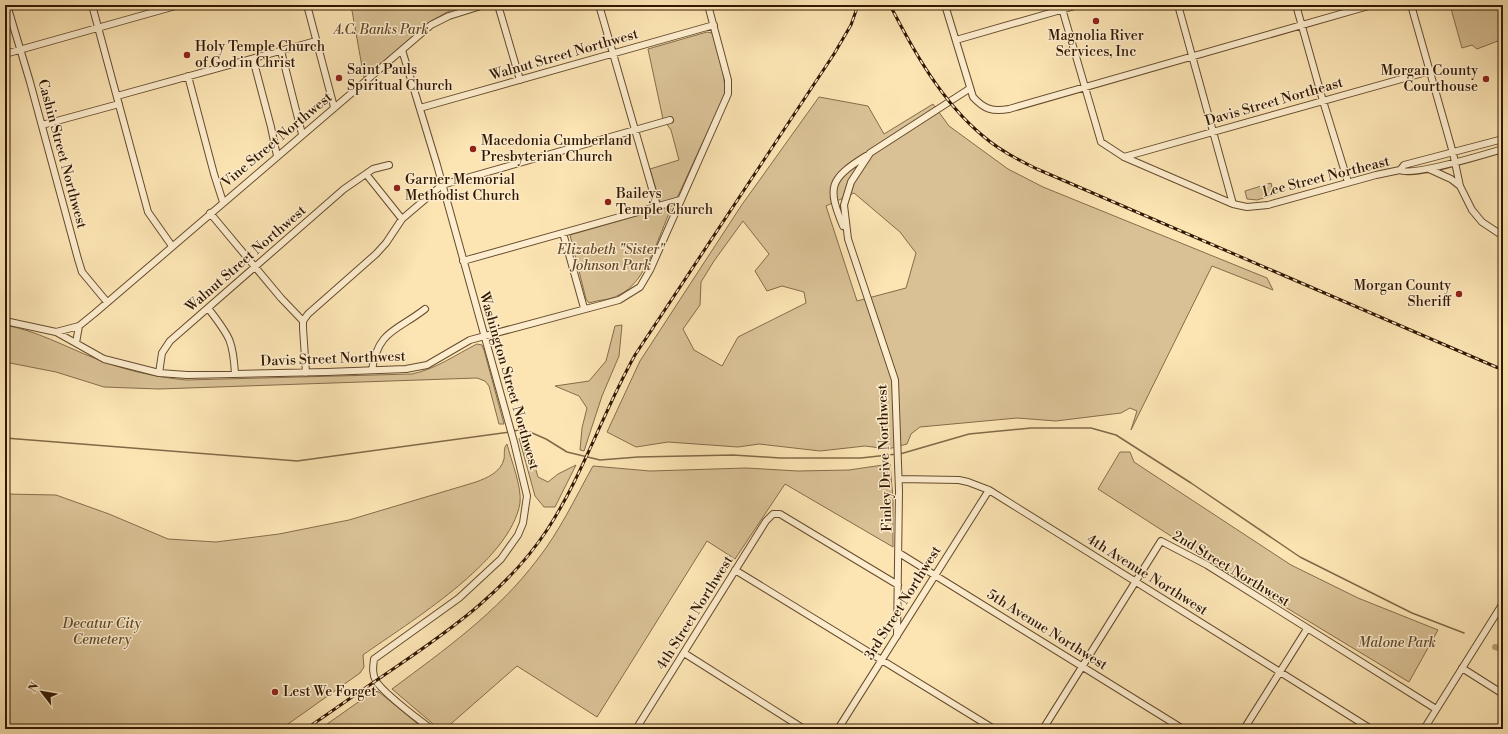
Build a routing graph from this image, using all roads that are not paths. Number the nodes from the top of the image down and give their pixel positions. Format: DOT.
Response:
graph roads {
  1 [pos="7,5"];
  2 [pos="92,5"];
  3 [pos="179,5"];
  4 [pos="307,5"];
  5 [pos="484,5"];
  6 [pos="498,5"];
  7 [pos="599,5"];
  8 [pos="708,5"];
  9 [pos="945,5"];
  10 [pos="1078,5"];
  11 [pos="1178,5"];
  12 [pos="1296,5"];
  13 [pos="1372,5"];
  14 [pos="1411,5"];
  15 [pos="1061,7"];
  16 [pos="714,25"];
  17 [pos="1301,25"];
  18 [pos="98,28"];
  19 [pos="956,40"];
  20 [pos="316,41"];
  21 [pos="21,50"];
  22 [pos="402,50"];
  23 [pos="281,51"];
  24 [pos="613,53"];
  25 [pos="5,54"];
  26 [pos="1192,56"];
  27 [pos="253,59"];
  28 [pos="1430,71"];
  29 [pos="188,76"];
  30 [pos="520,80"];
  31 [pos="1084,86"];
  32 [pos="969,89"];
  33 [pos="117,96"];
  34 [pos="1323,100"];
  35 [pos="119,104"];
  36 [pos="334,107"];
  37 [pos="420,108"];
  38 [pos="670,120"];
  39 [pos="42,125"];
  40 [pos="635,130"];
  41 [pos="1214,132"];
  42 [pos="302,134"];
  43 [pos="1503,139"];
  44 [pos="1503,149"];
  45 [pos="1453,153"];
  46 [pos="870,154"];
  47 [pos="277,156"];
  48 [pos="1124,157"];
  49 [pos="1455,162"];
  50 [pos="389,165"];
  51 [pos="1429,168"];
  52 [pos="1400,170"];
  53 [pos="366,174"];
  54 [pos="1348,182"];
  55 [pos="442,185"];
  56 [pos="1460,186"];
  57 [pos="680,200"];
  58 [pos="223,202"];
  59 [pos="1233,204"];
  60 [pos="658,206"];
  61 [pos="210,213"];
  62 [pos="402,219"];
  63 [pos="563,233"];
  64 [pos="1503,236"];
  65 [pos="848,239"];
  66 [pos="172,246"];
  67 [pos="463,261"];
  68 [pos="255,267"];
  69 [pos="107,302"];
  70 [pos="208,308"];
  71 [pos="584,308"];
  72 [pos="424,309"];
  73 [pos="5,321"];
  74 [pos="304,321"];
  75 [pos="79,326"];
  76 [pos="56,332"];
  77 [pos="484,336"];
  78 [pos="69,340"];
  79 [pos="76,343"];
  80 [pos="372,370"];
  81 [pos="159,373"];
  82 [pos="306,373"];
  83 [pos="235,374"];
  84 [pos="899,479"];
  85 [pos="989,490"];
  86 [pos="899,553"];
  87 [pos="735,570"];
  88 [pos="935,575"];
  89 [pos="1135,581"];
  90 [pos="898,585"];
  91 [pos="1503,602"];
  92 [pos="1307,629"];
  93 [pos="897,636"];
  94 [pos="684,653"];
  95 [pos="882,659"];
  96 [pos="1082,666"];
  97 [pos="1462,668"];
  98 [pos="1279,673"];
  99 [pos="1503,694"];
  100 [pos="1436,710"];
  101 [pos="431,729"];
  102 [pos="636,729"];
  103 [pos="804,729"];
  104 [pos="838,729"];
  105 [pos="994,729"];
  106 [pos="1043,729"];
  107 [pos="1183,729"];
  108 [pos="1244,729"];
  109 [pos="1371,729"];
  110 [pos="1424,729"];
  1 -- 21 [label="street, Cashin Street Northwest"];
  2 -- 18 [label="street"];
  3 -- 18 [label="street"];
  4 -- 20 [label="street"];
  5 -- 22 [label="street, Vine Street Northwest"];
  6 -- 30 [label="street"];
  7 -- 24 [label="street"];
  8 -- 16 [label="street, Davis Street Northwest"];
  9 -- 19 [label="street"];
  10 -- 15 [label="street"];
  11 -- 26 [label="street"];
  12 -- 17 [label="street"];
  13 -- 17 [label="street"];
  14 -- 28 [label="street"];
  15 -- 19 [label="street"];
  15 -- 31 [label="street, Lee Street Northeast"];
  16 -- 24 [label="street, Walnut Street Northwest"];
  16 -- 57 [label="street, Davis Street Northwest"];
  17 -- 26 [label="street"];
  17 -- 34 [label="street"];
  18 -- 21 [label="street"];
  18 -- 33 [label="street"];
  19 -- 32 [label="street"];
  20 -- 23 [label="street"];
  20 -- 36 [label="street"];
  21 -- 25 [label="street"];
  21 -- 39 [label="street, Cashin Street Northwest"];
  22 -- 36 [label="street, Vine Street Northwest"];
  22 -- 37 [label="street, Washington Street Northwest"];
  23 -- 27 [label="street"];
  23 -- 42 [label="street"];
  24 -- 30 [label="street, Walnut Street Northwest"];
  24 -- 40 [label="street"];
  26 -- 31 [label="street"];
  26 -- 41 [label="street"];
  27 -- 29 [label="street"];
  27 -- 47 [label="street"];
  28 -- 34 [label="street, Davis Street Northeast"];
  28 -- 45 [label="street"];
  29 -- 33 [label="street"];
  29 -- 58 [label="street"];
  30 -- 37 [label="street, Walnut Street Northwest"];
  31 -- 32 [label="street"];
  31 -- 48 [label="street, Lee Street Northeast"];
  32 -- 46 [label="street, Finley Drive Northwest"];
  33 -- 35 [label="street"];
  34 -- 41 [label="street, Davis Street Northeast"];
  34 -- 54 [label="street"];
  35 -- 39 [label="street"];
  35 -- 66 [label="street"];
  36 -- 42 [label="street, Vine Street Northwest"];
  37 -- 55 [label="street, Washington Street Northwest"];
  38 -- 40 [label="street"];
  39 -- 69 [label="street, Cashin Street Northwest"];
  40 -- 55 [label="street"];
  40 -- 60 [label="street"];
  41 -- 48 [label="street, Davis Street Northeast"];
  41 -- 59 [label="street"];
  42 -- 47 [label="street, Vine Street Northwest"];
  43 -- 45 [label="street, Lee Street Northeast"];
  44 -- 49 [label="street, Lee Street Northeast"];
  45 -- 49 [label="street"];
  45 -- 52 [label="street, Lee Street Northeast"];
  46 -- 65 [label="street, Finley Drive Northwest"];
  46 -- 65 [label="street, Finley Drive Northwest"];
  47 -- 58 [label="street, Vine Street Northwest"];
  48 -- 59 [label="street, Lee Street Northeast"];
  49 -- 51 [label="street, Lee Street Northeast"];
  49 -- 56 [label="street"];
  50 -- 53 [label="street, Walnut Street Northwest"];
  51 -- 52 [label="street, Lee Street Northeast"];
  51 -- 56 [label="street"];
  52 -- 54 [label="street, Lee Street Northeast"];
  53 -- 62 [label="street"];
  53 -- 68 [label="street, Walnut Street Northwest"];
  54 -- 59 [label="street, Lee Street Northeast"];
  55 -- 62 [label="street"];
  55 -- 67 [label="street, Washington Street Northwest"];
  56 -- 64 [label="street"];
  57 -- 60 [label="street"];
  57 -- 71 [label="street, Davis Street Northwest"];
  58 -- 61 [label="street, Vine Street Northwest"];
  60 -- 63 [label="street"];
  61 -- 66 [label="street"];
  61 -- 68 [label="street"];
  62 -- 74 [label="street"];
  63 -- 67 [label="street"];
  63 -- 71 [label="street"];
  65 -- 84 [label="street, Finley Drive Northwest"];
  66 -- 69 [label="street"];
  67 -- 77 [label="street, Washington Street Northwest"];
  68 -- 70 [label="street, Walnut Street Northwest"];
  68 -- 74 [label="street"];
  69 -- 75 [label="street"];
  70 -- 81 [label="street, Walnut Street Northwest"];
  70 -- 83 [label="street"];
  71 -- 77 [label="street, Davis Street Northwest"];
  72 -- 80 [label="street"];
  73 -- 76 [label="street, Davis Street Northwest"];
  74 -- 82 [label="street"];
  75 -- 76 [label="street"];
  75 -- 78 [label="street"];
  75 -- 79 [label="street"];
  76 -- 78 [label="street, Davis Street Northwest"];
  77 -- 80 [label="street, Davis Street Northwest"];
  77 -- 101 [label="street, Washington Street Northwest"];
  78 -- 79 [label="street, Davis Street Northwest"];
  79 -- 81 [label="street, Davis Street Northwest"];
  80 -- 82 [label="street, Davis Street Northwest"];
  81 -- 83 [label="street, Davis Street Northwest"];
  82 -- 83 [label="street, Davis Street Northwest"];
  84 -- 85 [label="street, 4th Avenue Northwest"];
  84 -- 86 [label="street, Finley Drive Northwest"];
  85 -- 88 [label="street, 3rd Street Northwest"];
  85 -- 89 [label="street, 4th Avenue Northwest"];
  86 -- 88 [label="street, 5th Avenue Northwest"];
  86 -- 90 [label="street, Finley Drive Northwest"];
  87 -- 90 [label="street, 4th Street Northwest"];
  87 -- 94 [label="street, 4th Street Northwest"];
  87 -- 95 [label="street"];
  88 -- 93 [label="street, 3rd Street Northwest"];
  88 -- 96 [label="street, 5th Avenue Northwest"];
  89 -- 92 [label="street, 2nd Street Northwest"];
  89 -- 96 [label="street, 2nd Street Northwest"];
  89 -- 98 [label="street, 4th Avenue Northwest"];
  90 -- 93 [label="street, Finley Drive Northwest"];
  91 -- 97 [label="street"];
  92 -- 98 [label="street"];
  92 -- 100 [label="street, 2nd Street Northwest"];
  93 -- 95 [label="street, 3rd Street Northwest"];
  94 -- 102 [label="street, 4th Street Northwest"];
  94 -- 103 [label="street"];
  95 -- 104 [label="street, 3rd Street Northwest"];
  95 -- 105 [label="street"];
  96 -- 106 [label="street, 2nd Street Northwest"];
  96 -- 107 [label="street, 5th Avenue Northwest"];
  97 -- 99 [label="street"];
  97 -- 100 [label="street"];
  98 -- 108 [label="street"];
  98 -- 109 [label="street, 4th Avenue Northwest"];
  100 -- 110 [label="street"];
}
